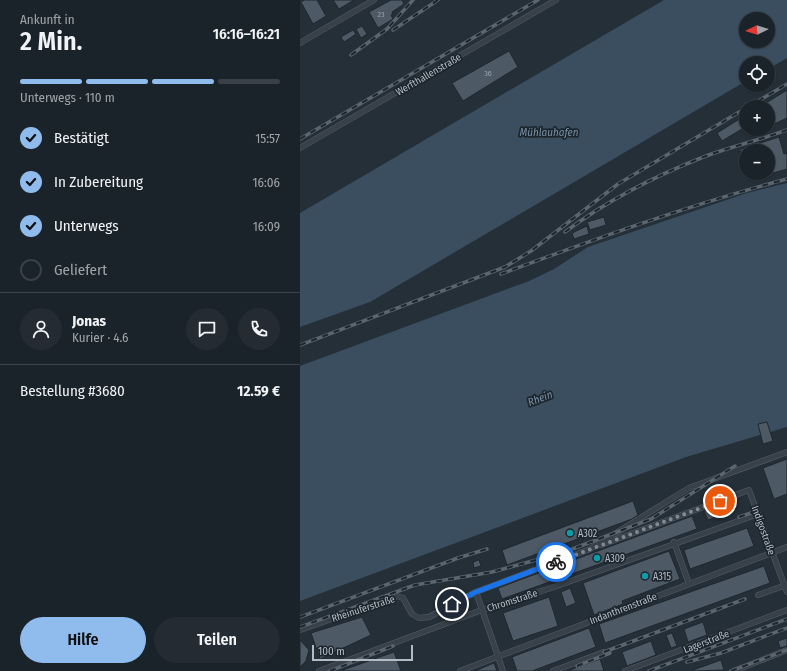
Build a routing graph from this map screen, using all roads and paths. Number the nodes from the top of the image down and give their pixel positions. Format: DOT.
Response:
graph roads {
  1 [pos="374,0"];
  2 [pos="556,0"];
  3 [pos="300,43"];
  4 [pos="300,148"];
  5 [pos="787,452"];
  6 [pos="758,514"];
  7 [pos="674,542"];
  8 [pos="787,547"];
  9 [pos="590,549"];
  10 [pos="772,553"];
  11 [pos="689,584"];
  12 [pos="786,585"];
  13 [pos="476,592"];
  14 [pos="787,592"];
  15 [pos="758,595"];
  16 [pos="482,610"];
  17 [pos="787,610"];
  18 [pos="300,630"];
  19 [pos="787,650"];
  20 [pos="604,652"];
  21 [pos="498,655"];
  22 [pos="319,671"];
  23 [pos="460,671"];
  24 [pos="503,671"];
  25 [pos="552,671"];
  26 [pos="625,671"];
  27 [pos="734,671"];
  1 -- 3 [label="street"];
  2 -- 4 [label="street, Werfthallenstraße"];
  5 -- 9 [label="street, Rheinuferstraße"];
  6 -- 7 [label="street, Chromstraße"];
  6 -- 9 [label="street, Indigostraße"];
  6 -- 10 [label="street, Indigostraße"];
  7 -- 11 [label="street"];
  7 -- 16 [label="street, Chromstraße"];
  8 -- 10 [label="street, Indanthrenstraße"];
  9 -- 13 [label="street, Rheinuferstraße"];
  10 -- 11 [label="street, Indanthrenstraße"];
  10 -- 12 [label="street, Indigostraße"];
  11 -- 21 [label="street, Indanthrenstraße"];
  12 -- 14 [label="street, Indigostraße"];
  12 -- 15 [label="street"];
  13 -- 16 [label="street"];
  13 -- 18 [label="street, Rheinuferstraße"];
  16 -- 21 [label="street"];
  16 -- 22 [label="street, Chromstraße"];
  17 -- 26 [label="street, Lagerstraße"];
  19 -- 27 [label="street"];
  20 -- 25 [label="street"];
  21 -- 23 [label="street, Indanthrenstraße"];
  21 -- 24 [label="street"];
}
